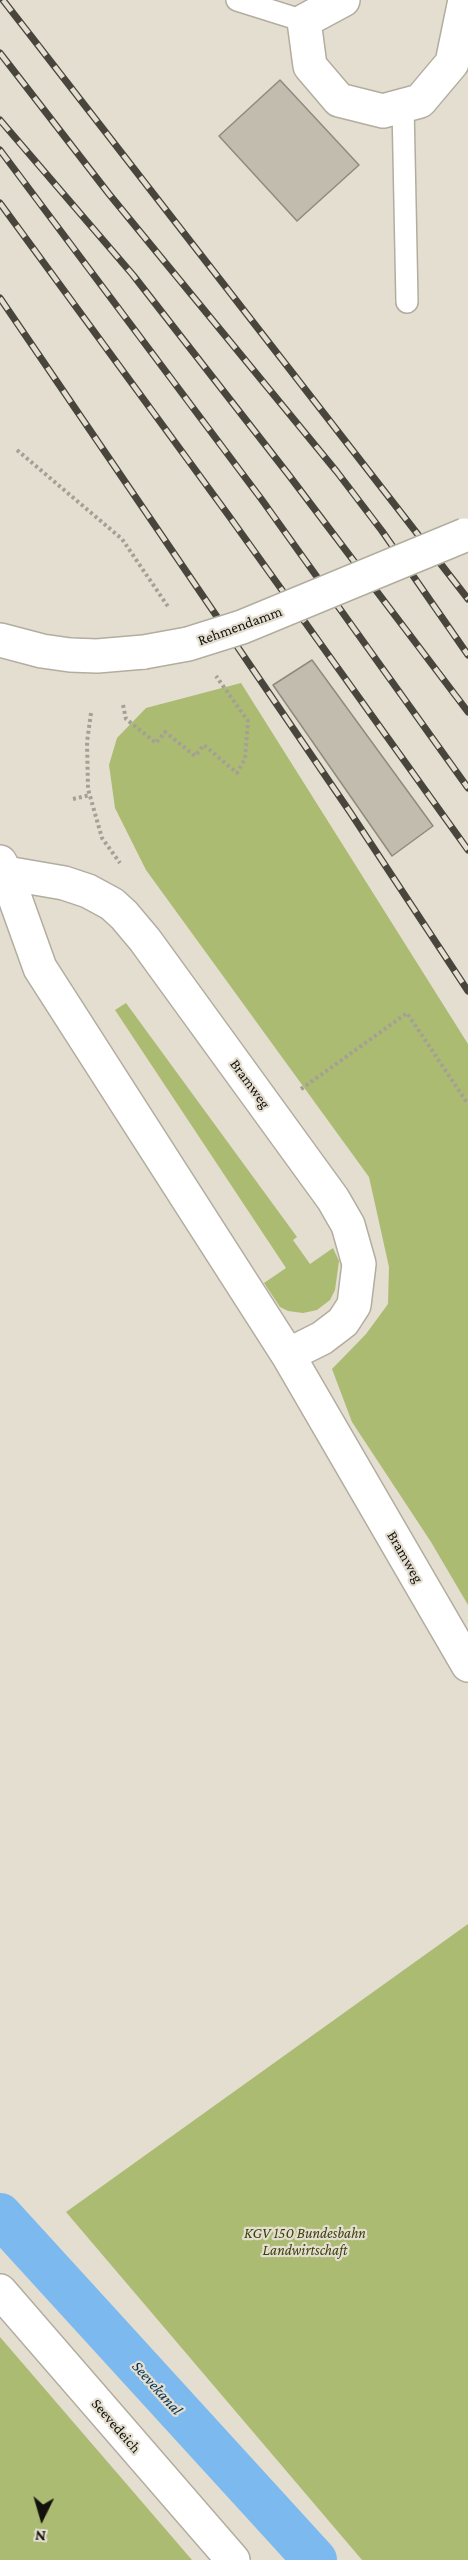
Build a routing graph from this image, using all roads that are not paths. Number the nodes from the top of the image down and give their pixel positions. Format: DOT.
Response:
graph roads {
  1 [pos="237,0"];
  2 [pos="343,0"];
  3 [pos="465,0"];
  4 [pos="304,21"];
  5 [pos="403,105"];
  6 [pos="407,302"];
  7 [pos="466,535"];
  8 [pos="0,640"];
  9 [pos="3,868"];
  10 [pos="288,1355"];
  11 [pos="468,1665"];
  12 [pos="0,2291"];
  13 [pos="233,2560"];
  1 -- 4 [label="lane"];
  2 -- 4 [label="street"];
  3 -- 5 [label="street"];
  4 -- 5 [label="street"];
  5 -- 6 [label="lane"];
  7 -- 8 [label="street, Rehmendamm, bridge"];
  9 -- 10 [label="street, Bramweg"];
  9 -- 10 [label="street, Bramweg"];
  10 -- 11 [label="street, Bramweg"];
  12 -- 13 [label="street, Seevedeich"];
}
